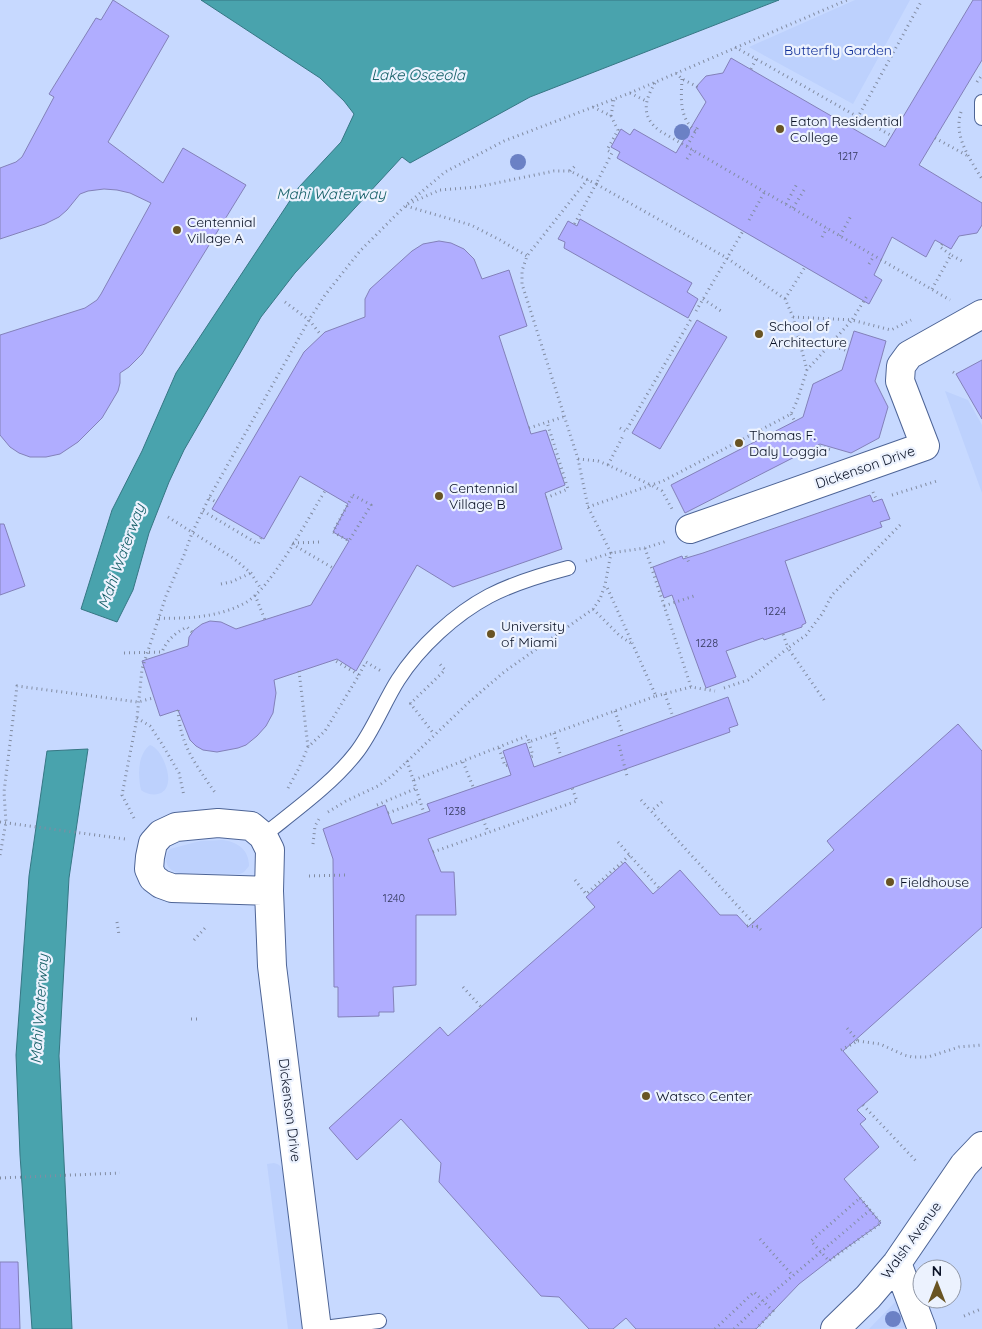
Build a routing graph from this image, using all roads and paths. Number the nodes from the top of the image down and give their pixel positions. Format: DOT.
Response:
graph roads {
  1 [pos="847,0"];
  2 [pos="922,0"];
  3 [pos="735,47"];
  4 [pos="756,59"];
  5 [pos="751,69"];
  6 [pos="676,73"];
  7 [pos="682,79"];
  8 [pos="655,82"];
  9 [pos="698,87"];
  10 [pos="630,93"];
  11 [pos="614,99"];
  12 [pos="646,101"];
  13 [pos="982,102"];
  14 [pos="593,107"];
  15 [pos="610,116"];
  16 [pos="858,117"];
  17 [pos="982,118"];
  18 [pos="699,125"];
  19 [pos="696,131"];
  20 [pos="892,136"];
  21 [pos="935,138"];
  22 [pos="687,146"];
  23 [pos="614,149"];
  24 [pos="693,150"];
  25 [pos="612,153"];
  26 [pos="969,156"];
  27 [pos="687,160"];
  28 [pos="575,166"];
  29 [pos="570,171"];
  30 [pos="588,179"];
  31 [pos="798,182"];
  32 [pos="596,184"];
  33 [pos="806,187"];
  34 [pos="765,191"];
  35 [pos="786,204"];
  36 [pos="405,206"];
  37 [pos="793,208"];
  38 [pos="852,214"];
  39 [pos="749,220"];
  40 [pos="574,224"];
  41 [pos="827,228"];
  42 [pos="743,230"];
  43 [pos="840,236"];
  44 [pos="822,237"];
  45 [pos="942,244"];
  46 [pos="951,255"];
  47 [pos="528,256"];
  48 [pos="874,256"];
  49 [pos="727,258"];
  50 [pos="962,261"];
  51 [pos="869,264"];
  52 [pos="805,267"];
  53 [pos="932,289"];
  54 [pos="867,296"];
  55 [pos="785,298"];
  56 [pos="703,299"];
  57 [pos="950,300"];
  58 [pos="285,302"];
  59 [pos="696,311"];
  60 [pos="721,311"];
  61 [pos="982,314"];
  62 [pos="793,317"];
  63 [pos="691,319"];
  64 [pos="310,320"];
  65 [pos="852,320"];
  66 [pos="911,320"];
  67 [pos="321,335"];
  68 [pos="830,345"];
  69 [pos="848,351"];
  70 [pos="807,370"];
  71 [pos="791,414"];
  72 [pos="563,416"];
  73 [pos="547,422"];
  74 [pos="795,422"];
  75 [pos="529,428"];
  76 [pos="620,428"];
  77 [pos="625,431"];
  78 [pos="811,451"];
  79 [pos="835,452"];
  80 [pos="578,459"];
  81 [pos="608,465"];
  82 [pos="937,481"];
  83 [pos="651,484"];
  84 [pos="325,491"];
  85 [pos="353,495"];
  86 [pos="892,495"];
  87 [pos="209,498"];
  88 [pos="546,498"];
  89 [pos="216,502"];
  90 [pos="588,506"];
  91 [pos="203,511"];
  92 [pos="168,517"];
  93 [pos="902,523"];
  94 [pos="678,527"];
  95 [pos="192,533"];
  96 [pos="261,538"];
  97 [pos="321,542"];
  98 [pos="292,544"];
  99 [pos="645,548"];
  100 [pos="611,553"];
  101 [pos="333,568"];
  102 [pos="568,568"];
  103 [pos="251,573"];
  104 [pos="220,584"];
  105 [pos="606,585"];
  106 [pos="262,589"];
  107 [pos="255,595"];
  108 [pos="694,596"];
  109 [pos="664,606"];
  110 [pos="593,608"];
  111 [pos="159,618"];
  112 [pos="265,620"];
  113 [pos="192,632"];
  114 [pos="783,634"];
  115 [pos="632,644"];
  116 [pos="427,645"];
  117 [pos="788,648"];
  118 [pos="147,652"];
  119 [pos="124,653"];
  120 [pos="334,660"];
  121 [pos="370,664"];
  122 [pos="299,671"];
  123 [pos="359,675"];
  124 [pos="691,687"];
  125 [pos="724,688"];
  126 [pos="715,691"];
  127 [pos="665,694"];
  128 [pos="656,696"];
  129 [pos="405,697"];
  130 [pos="154,698"];
  131 [pos="824,700"];
  132 [pos="138,702"];
  133 [pos="410,704"];
  134 [pos="178,710"];
  135 [pos="615,711"];
  136 [pos="673,717"];
  137 [pos="137,718"];
  138 [pos="554,733"];
  139 [pos="434,734"];
  140 [pos="623,735"];
  141 [pos="529,742"];
  142 [pos="619,745"];
  143 [pos="308,747"];
  144 [pos="499,748"];
  145 [pos="530,757"];
  146 [pos="561,757"];
  147 [pos="407,761"];
  148 [pos="463,762"];
  149 [pos="508,765"];
  150 [pos="626,776"];
  151 [pos="414,780"];
  152 [pos="288,788"];
  153 [pos="417,788"];
  154 [pos="572,788"];
  155 [pos="474,789"];
  156 [pos="216,794"];
  157 [pos="184,796"];
  158 [pos="641,800"];
  159 [pos="420,801"];
  160 [pos="662,802"];
  161 [pos="377,805"];
  162 [pos="651,811"];
  163 [pos="388,813"];
  164 [pos="424,813"];
  165 [pos="134,818"];
  166 [pos="483,819"];
  167 [pos="0,822"];
  168 [pos="6,822"];
  169 [pos="488,832"];
  170 [pos="264,836"];
  171 [pos="125,839"];
  172 [pos="618,842"];
  173 [pos="313,844"];
  174 [pos="433,852"];
  175 [pos="0,855"];
  176 [pos="630,855"];
  177 [pos="309,876"];
  178 [pos="346,876"];
  179 [pos="575,880"];
  180 [pos="659,888"];
  181 [pos="268,890"];
  182 [pos="117,922"];
  183 [pos="747,926"];
  184 [pos="758,927"];
  185 [pos="205,928"];
  186 [pos="763,932"];
  187 [pos="119,935"];
  188 [pos="194,940"];
  189 [pos="463,987"];
  190 [pos="481,1007"];
  191 [pos="191,1019"];
  192 [pos="202,1019"];
  193 [pos="847,1028"];
  194 [pos="858,1041"];
  195 [pos="982,1045"];
  196 [pos="842,1050"];
  197 [pos="863,1104"];
  198 [pos="982,1146"];
  199 [pos="916,1161"];
  200 [pos="120,1173"];
  201 [pos="0,1178"];
  202 [pos="870,1210"];
  203 [pos="760,1239"];
  204 [pos="821,1252"];
  205 [pos="897,1262"];
  206 [pos="793,1276"];
  207 [pos="763,1301"];
  208 [pos="981,1309"];
  209 [pos="964,1316"];
  210 [pos="378,1321"];
  211 [pos="316,1329"];
  212 [pos="715,1329"];
  213 [pos="734,1329"];
  214 [pos="756,1329"];
  215 [pos="836,1329"];
  216 [pos="922,1329"];
  1 -- 3 [label="path"];
  2 -- 16 [label="path"];
  3 -- 4 [label="path"];
  3 -- 6 [label="path"];
  4 -- 5 [label="path"];
  4 -- 16 [label="path"];
  6 -- 7 [label="path"];
  6 -- 8 [label="path"];
  7 -- 9 [label="path"];
  7 -- 19 [label="path"];
  8 -- 10 [label="path"];
  8 -- 12 [label="path"];
  10 -- 11 [label="path"];
  10 -- 12 [label="path"];
  11 -- 14 [label="path"];
  11 -- 15 [label="path"];
  12 -- 22 [label="path"];
  13 -- 17 [label="lane"];
  14 -- 15 [label="path"];
  14 -- 36 [label="path"];
  15 -- 25 [label="path"];
  16 -- 20 [label="path"];
  18 -- 19 [label="path"];
  19 -- 22 [label="path"];
  21 -- 26 [label="path"];
  22 -- 24 [label="path"];
  23 -- 25 [label="path"];
  24 -- 27 [label="path"];
  24 -- 34 [label="path"];
  25 -- 32 [label="path"];
  28 -- 29 [label="path"];
  29 -- 30 [label="path"];
  29 -- 36 [label="path"];
  30 -- 32 [label="path"];
  30 -- 47 [label="path"];
  31 -- 35 [label="path"];
  32 -- 40 [label="path"];
  32 -- 49 [label="path"];
  33 -- 37 [label="path"];
  34 -- 35 [label="path"];
  34 -- 39 [label="path"];
  35 -- 37 [label="path"];
  36 -- 47 [label="path"];
  36 -- 64 [label="path"];
  37 -- 41 [label="path"];
  38 -- 43 [label="path"];
  41 -- 43 [label="path"];
  41 -- 44 [label="path"];
  42 -- 49 [label="path"];
  43 -- 48 [label="path"];
  45 -- 46 [label="path"];
  46 -- 50 [label="path"];
  46 -- 53 [label="path"];
  47 -- 72 [label="path"];
  48 -- 51 [label="path"];
  48 -- 53 [label="path"];
  49 -- 55 [label="path"];
  49 -- 56 [label="path"];
  52 -- 55 [label="path"];
  53 -- 57 [label="path"];
  54 -- 65 [label="path"];
  55 -- 62 [label="path"];
  56 -- 59 [label="path"];
  56 -- 60 [label="path"];
  58 -- 64 [label="path"];
  61 -- 94 [label="street, Dickenson Drive"];
  62 -- 65 [label="path"];
  62 -- 70 [label="path"];
  63 -- 77 [label="path"];
  64 -- 67 [label="path"];
  64 -- 87 [label="path"];
  65 -- 66 [label="path"];
  65 -- 68 [label="path"];
  68 -- 69 [label="path"];
  68 -- 70 [label="path"];
  70 -- 71 [label="path"];
  71 -- 74 [label="path"];
  71 -- 83 [label="path"];
  72 -- 73 [label="path"];
  72 -- 80 [label="path"];
  73 -- 75 [label="path"];
  73 -- 88 [label="path"];
  76 -- 77 [label="path"];
  77 -- 81 [label="path"];
  78 -- 79 [label="path"];
  80 -- 81 [label="path"];
  80 -- 90 [label="path"];
  81 -- 83 [label="path"];
  82 -- 86 [label="path"];
  83 -- 90 [label="path"];
  83 -- 94 [label="path"];
  84 -- 98 [label="path"];
  85 -- 85 [label="path"];
  87 -- 89 [label="path"];
  87 -- 91 [label="path"];
  90 -- 100 [label="path"];
  91 -- 95 [label="path"];
  91 -- 96 [label="path"];
  92 -- 95 [label="path"];
  93 -- 117 [label="path"];
  94 -- 99 [label="path"];
  95 -- 103 [label="path"];
  95 -- 111 [label="path"];
  97 -- 98 [label="path"];
  98 -- 101 [label="path"];
  98 -- 106 [label="path"];
  99 -- 100 [label="path"];
  99 -- 109 [label="path"];
  100 -- 102 [label="path"];
  100 -- 105 [label="path"];
  102 -- 116 [label="lane"];
  103 -- 104 [label="path"];
  103 -- 106 [label="path"];
  105 -- 110 [label="path"];
  105 -- 115 [label="path"];
  106 -- 107 [label="path"];
  107 -- 111 [label="path"];
  107 -- 112 [label="path"];
  108 -- 109 [label="path"];
  109 -- 124 [label="path"];
  110 -- 115 [label="path"];
  110 -- 139 [label="path"];
  111 -- 118 [label="path"];
  113 -- 118 [label="path"];
  114 -- 117 [label="path"];
  115 -- 128 [label="path"];
  116 -- 133 [label="path"];
  116 -- 170 [label="lane"];
  117 -- 125 [label="path"];
  117 -- 131 [label="path"];
  118 -- 119 [label="path"];
  118 -- 132 [label="path"];
  120 -- 123 [label="path"];
  121 -- 123 [label="path"];
  122 -- 143 [label="path"];
  123 -- 143 [label="path"];
  124 -- 126 [label="path"];
  124 -- 127 [label="path"];
  127 -- 128 [label="path"];
  127 -- 136 [label="path"];
  128 -- 135 [label="path"];
  129 -- 133 [label="path"];
  130 -- 132 [label="path"];
  132 -- 137 [label="path"];
  132 -- 168 [label="path"];
  133 -- 139 [label="path"];
  134 -- 156 [label="path"];
  135 -- 138 [label="path"];
  135 -- 140 [label="path"];
  137 -- 157 [label="path"];
  137 -- 165 [label="path"];
  138 -- 141 [label="path"];
  138 -- 146 [label="path"];
  139 -- 147 [label="path"];
  141 -- 144 [label="path"];
  141 -- 145 [label="path"];
  142 -- 150 [label="path"];
  143 -- 152 [label="path"];
  144 -- 148 [label="path"];
  144 -- 149 [label="path"];
  147 -- 151 [label="path"];
  147 -- 173 [label="path"];
  148 -- 151 [label="path"];
  148 -- 155 [label="path"];
  151 -- 153 [label="path"];
  153 -- 159 [label="path"];
  153 -- 161 [label="path"];
  154 -- 169 [label="path"];
  158 -- 162 [label="path"];
  159 -- 163 [label="path"];
  159 -- 164 [label="path"];
  160 -- 162 [label="path"];
  162 -- 184 [label="path"];
  166 -- 169 [label="path"];
  167 -- 168 [label="path"];
  168 -- 171 [label="path"];
  168 -- 175 [label="path"];
  169 -- 174 [label="path"];
  170 -- 181 [label="street, Dickenson Drive"];
  170 -- 181 [label="street"];
  172 -- 176 [label="path"];
  176 -- 179 [label="path"];
  176 -- 180 [label="path"];
  177 -- 178 [label="path"];
  181 -- 211 [label="street, Dickenson Drive"];
  182 -- 187 [label="path"];
  183 -- 184 [label="path"];
  184 -- 186 [label="path"];
  185 -- 188 [label="path"];
  189 -- 190 [label="path"];
  191 -- 192 [label="path"];
  193 -- 194 [label="path"];
  194 -- 195 [label="path"];
  194 -- 196 [label="path"];
  197 -- 199 [label="path"];
  198 -- 205 [label="street, Walsh Avenue"];
  200 -- 201 [label="path"];
  202 -- 204 [label="path"];
  202 -- 204 [label="path"];
  202 -- 204 [label="path"];
  203 -- 206 [label="path"];
  204 -- 206 [label="path"];
  205 -- 215 [label="street, Walsh Avenue"];
  205 -- 216 [label="street"];
  206 -- 207 [label="path"];
  207 -- 212 [label="path"];
  207 -- 213 [label="path"];
  207 -- 214 [label="path"];
  208 -- 209 [label="path"];
  210 -- 211 [label="lane"];
}
